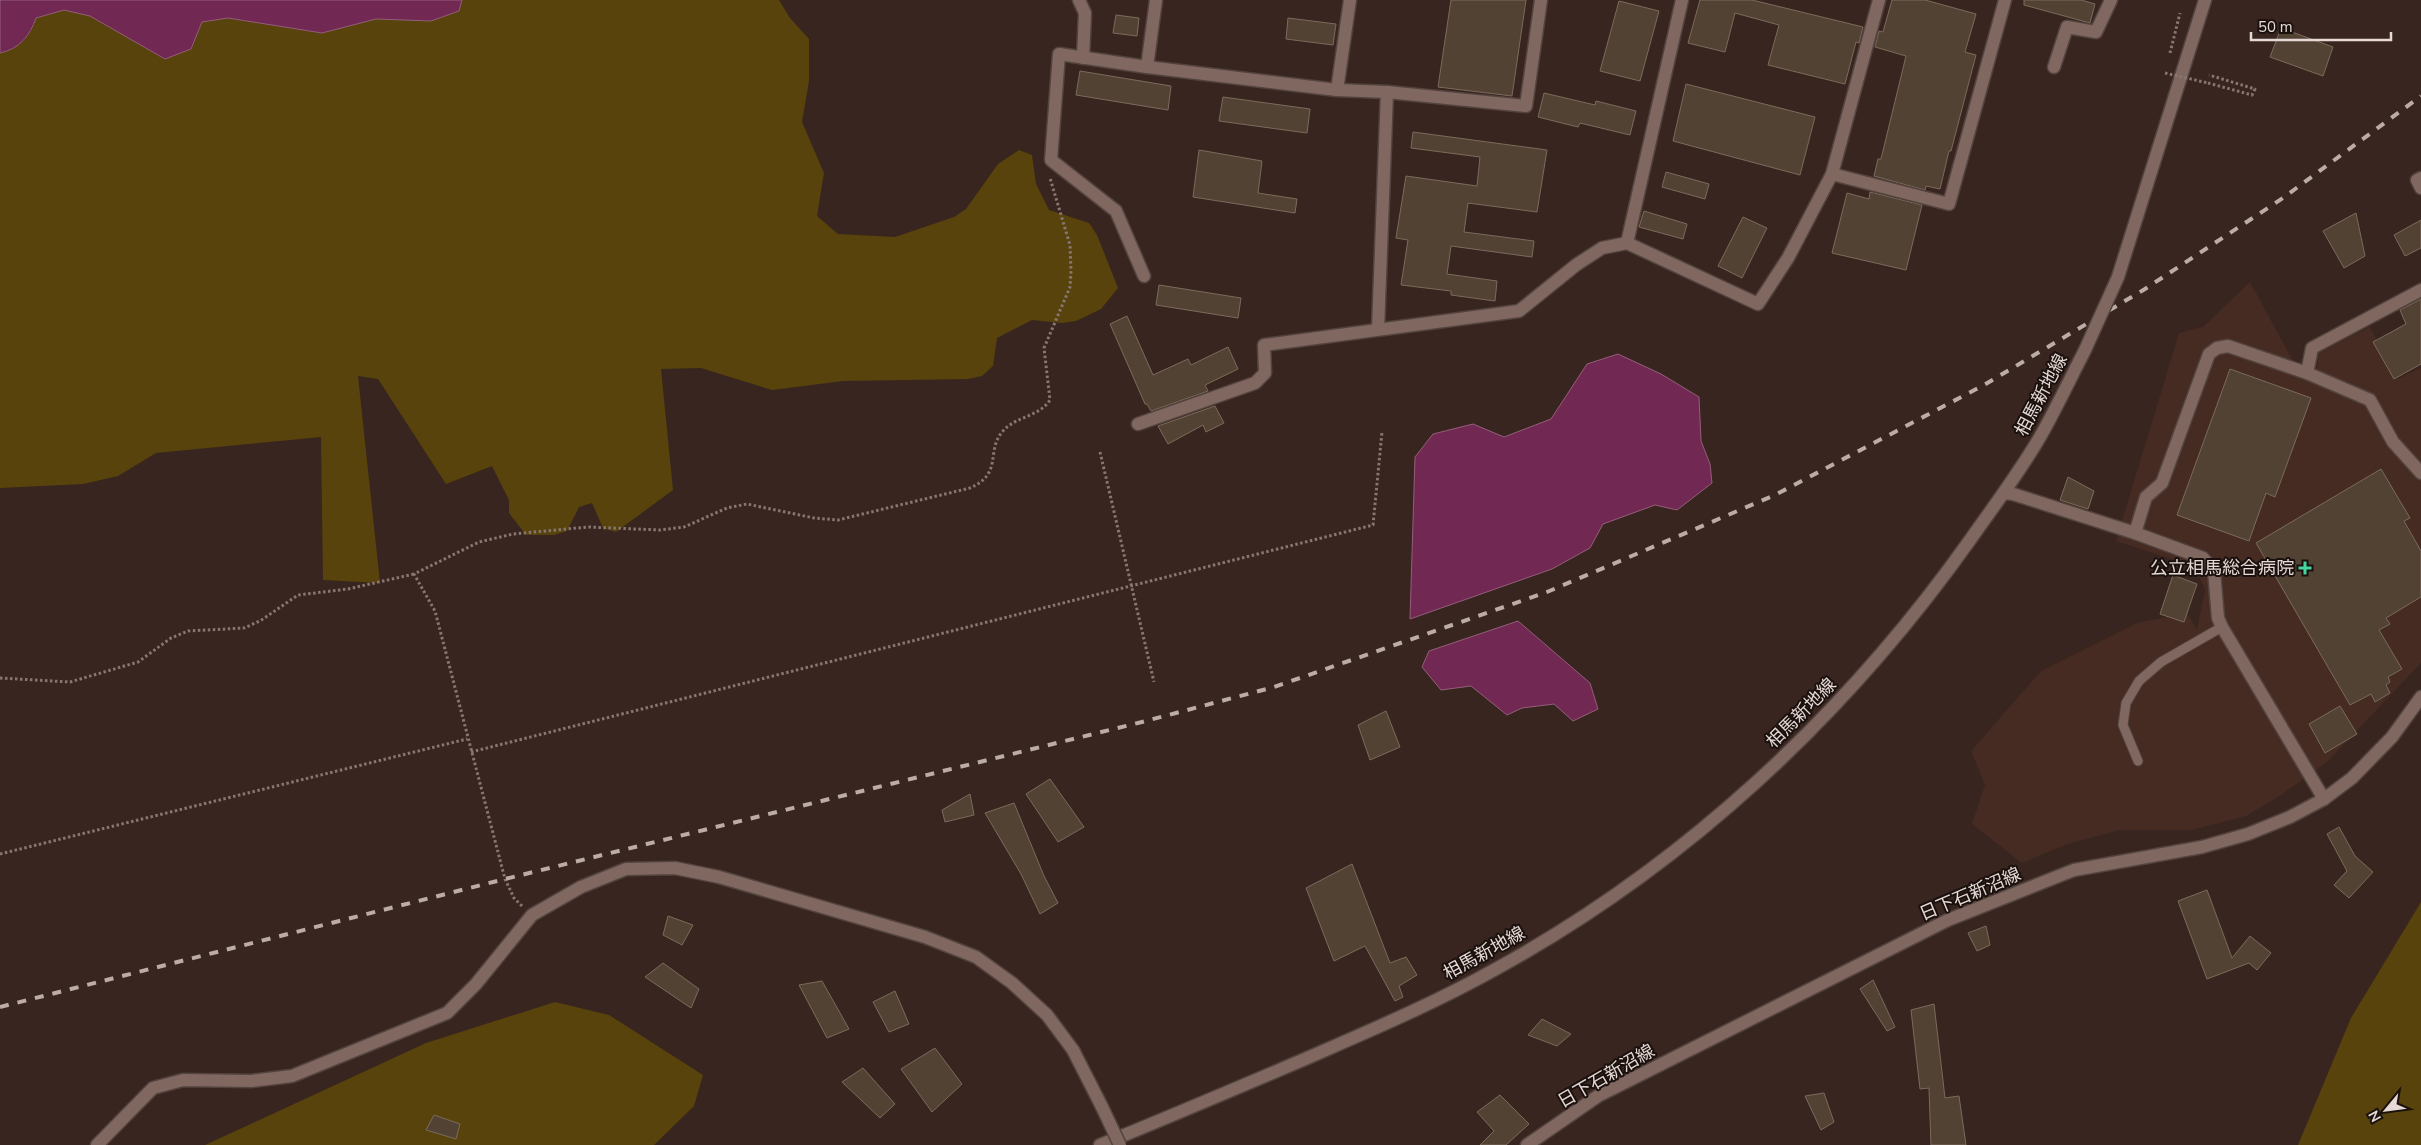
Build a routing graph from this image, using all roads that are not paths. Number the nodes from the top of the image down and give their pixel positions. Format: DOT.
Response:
graph roads {
  1 [pos="1079,0"];
  2 [pos="1156,0"];
  3 [pos="1350,0"];
  4 [pos="1541,0"];
  5 [pos="1682,0"];
  6 [pos="1879,0"];
  7 [pos="2005,0"];
  8 [pos="2111,0"];
  9 [pos="2205,0"];
  10 [pos="1083,58"];
  11 [pos="1146,67"];
  12 [pos="2054,67"];
  13 [pos="1337,90"];
  14 [pos="1387,92"];
  15 [pos="1832,174"];
  16 [pos="2421,178"];
  17 [pos="2421,188"];
  18 [pos="1627,243"];
  19 [pos="1144,276"];
  20 [pos="2421,290"];
  21 [pos="1378,329"];
  22 [pos="2307,373"];
  23 [pos="1138,424"];
  24 [pos="2421,473"];
  25 [pos="2004,493"];
  26 [pos="2135,533"];
  27 [pos="2222,628"];
  28 [pos="2421,697"];
  29 [pos="2138,761"];
  30 [pos="2324,799"];
  31 [pos="97,1145"];
  32 [pos="1100,1145"];
  33 [pos="1120,1145"];
  34 [pos="1527,1145"];
  1 -- 10 [label="street"];
  2 -- 11 [label="street"];
  3 -- 13 [label="street"];
  4 -- 14 [label="street"];
  5 -- 18 [label="street"];
  6 -- 15 [label="street"];
  7 -- 15 [label="street"];
  8 -- 12 [label="street"];
  9 -- 25 [label="street, 相馬新地線, bridge"];
  10 -- 11 [label="street"];
  10 -- 19 [label="street"];
  11 -- 13 [label="street"];
  13 -- 14 [label="street"];
  14 -- 21 [label="street"];
  15 -- 18 [label="street"];
  16 -- 17 [label="street"];
  18 -- 21 [label="street"];
  20 -- 22 [label="street"];
  21 -- 23 [label="street"];
  22 -- 24 [label="street"];
  22 -- 26 [label="street"];
  25 -- 26 [label="street"];
  25 -- 32 [label="street, 相馬新地線"];
  26 -- 27 [label="street"];
  27 -- 29 [label="lane"];
  27 -- 30 [label="street"];
  28 -- 30 [label="street, 日下石新沼線"];
  30 -- 34 [label="street, 日下石新沼線"];
  31 -- 33 [label="street, bridge"];
}
